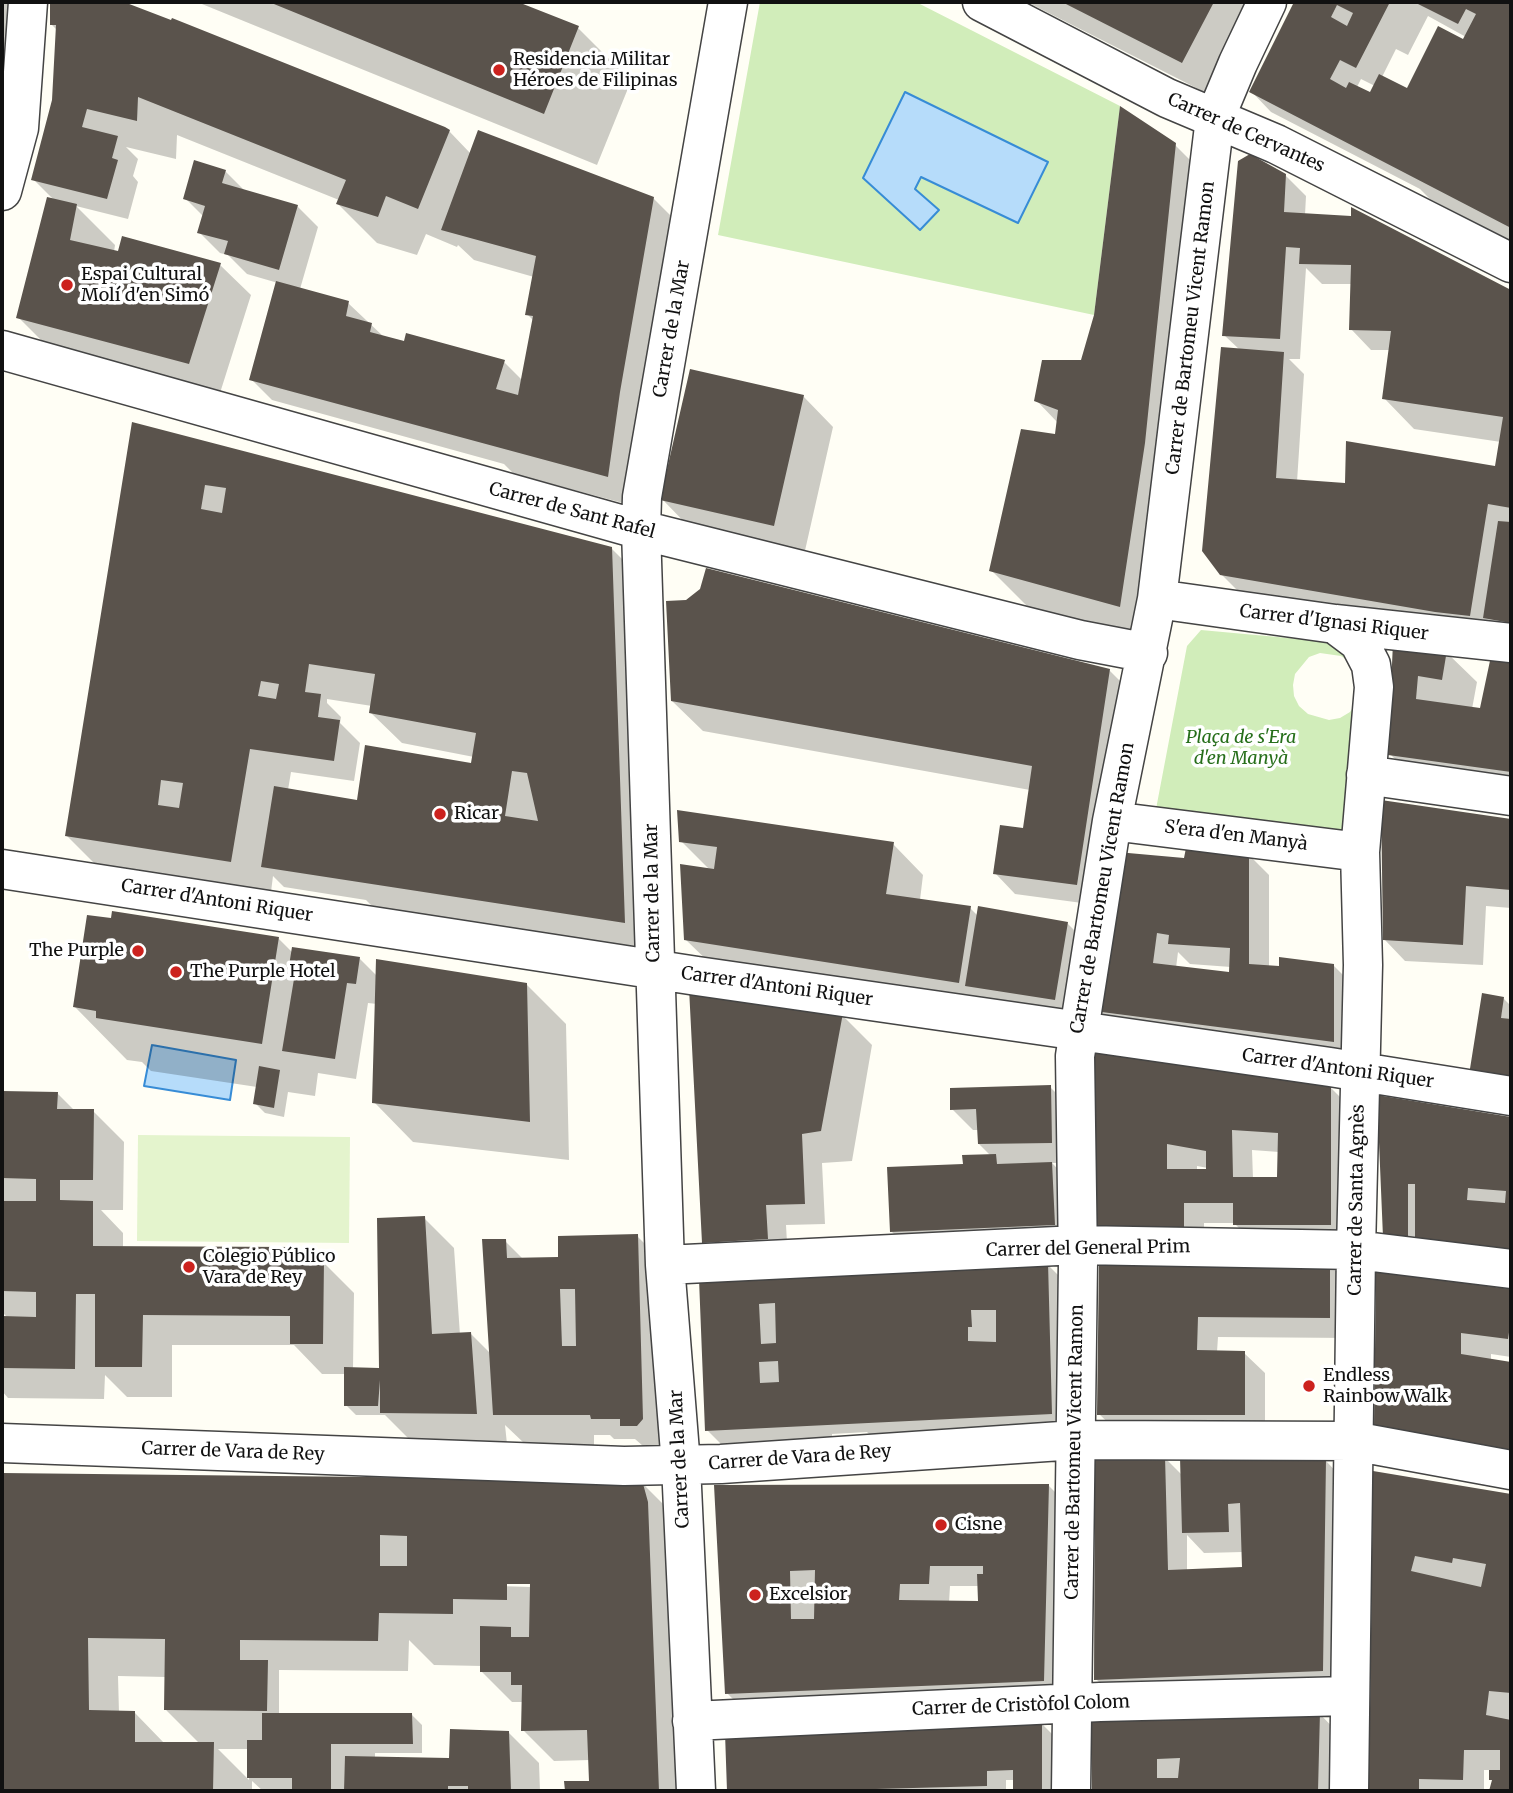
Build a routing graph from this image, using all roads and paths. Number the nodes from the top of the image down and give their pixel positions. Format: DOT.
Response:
graph roads {
  1 [pos="28,2"];
  2 [pos="728,2"];
  3 [pos="982,2"];
  4 [pos="1267,2"];
  5 [pos="1215,118"];
  6 [pos="2,191"];
  7 [pos="1511,263"];
  8 [pos="2,350"];
  9 [pos="641,530"];
  10 [pos="1157,600"];
  11 [pos="1335,624"];
  12 [pos="1511,643"];
  13 [pos="1148,653"];
  14 [pos="1367,775"];
  15 [pos="1511,796"];
  16 [pos="1112,821"];
  17 [pos="1360,852"];
  18 [pos="2,869"];
  19 [pos="654,968"];
  20 [pos="1078,1032"];
  21 [pos="1360,1071"];
  22 [pos="1511,1096"];
  23 [pos="1078,1245"];
  24 [pos="1356,1250"];
  25 [pos="665,1265"];
  26 [pos="1511,1269"];
  27 [pos="1076,1440"];
  28 [pos="1353,1441"];
  29 [pos="2,1443"];
  30 [pos="681,1465"];
  31 [pos="1511,1470"];
  32 [pos="1350,1696"];
  33 [pos="1070,1703"];
  34 [pos="692,1721"];
  35 [pos="696,1791"];
  36 [pos="1071,1791"];
  37 [pos="1349,1791"];
  1 -- 6 [label="street"];
  2 -- 9 [label="street, Carrer de la Mar"];
  3 -- 5 [label="street, Carrer de Cervantes"];
  4 -- 5 [label="street, Carrer de Bartomeu Vicent Ramon"];
  5 -- 7 [label="street, Carrer de Cervantes"];
  5 -- 10 [label="street, Carrer de Bartomeu Vicent Ramon"];
  8 -- 9 [label="street, Carrer de Sant Rafel"];
  9 -- 13 [label="street, Carrer de Sant Rafel"];
  9 -- 19 [label="street, Carrer de la Mar"];
  10 -- 11 [label="street, Carrer d'Ignasi Riquer"];
  10 -- 13 [label="street, Carrer de Bartomeu Vicent Ramon"];
  11 -- 12 [label="street, Carrer d'Ignasi Riquer"];
  11 -- 14 [label="street, Carrer de Santa Agnès"];
  13 -- 16 [label="street, Carrer de Bartomeu Vicent Ramon"];
  14 -- 15 [label="street"];
  14 -- 17 [label="street, Carrer de Santa Agnès"];
  16 -- 17 [label="street, S'era d'en Manyà"];
  16 -- 20 [label="street, Carrer de Bartomeu Vicent Ramon"];
  17 -- 21 [label="street, Carrer de Santa Agnès"];
  18 -- 19 [label="street, Carrer d'Antoni Riquer"];
  19 -- 20 [label="street, Carrer d'Antoni Riquer"];
  19 -- 25 [label="street, Carrer de la Mar"];
  20 -- 21 [label="street, Carrer d'Antoni Riquer"];
  20 -- 23 [label="street, Carrer de Bartomeu Vicent Ramon"];
  21 -- 22 [label="street, Carrer d'Antoni Riquer"];
  21 -- 24 [label="street, Carrer de Santa Agnès"];
  23 -- 24 [label="street, Carrer del General Prim"];
  23 -- 25 [label="street, Carrer del General Prim"];
  23 -- 27 [label="street, Carrer de Bartomeu Vicent Ramon"];
  24 -- 26 [label="street, Carrer del General Prim"];
  24 -- 28 [label="street, Carrer de Santa Agnès"];
  25 -- 30 [label="street, Carrer de la Mar"];
  27 -- 28 [label="street, Carrer de Vara de Rey"];
  27 -- 30 [label="street, Carrer de Vara de Rey"];
  27 -- 33 [label="street, Carrer de Bartomeu Vicent Ramon"];
  28 -- 31 [label="street, Carrer de Vara de Rey"];
  28 -- 32 [label="street, Carrer de Santa Agnès"];
  29 -- 30 [label="street, Carrer de Vara de Rey"];
  30 -- 34 [label="street, Carrer de la Mar"];
  32 -- 33 [label="street, Carrer de Cristòfol Colom"];
  32 -- 37 [label="street, Carrer de Santa Agnès"];
  33 -- 34 [label="street, Carrer de Cristòfol Colom"];
  33 -- 36 [label="street, Carrer de Bartomeu Vicent Ramon"];
  34 -- 35 [label="street, Carrer de la Mar"];
}
